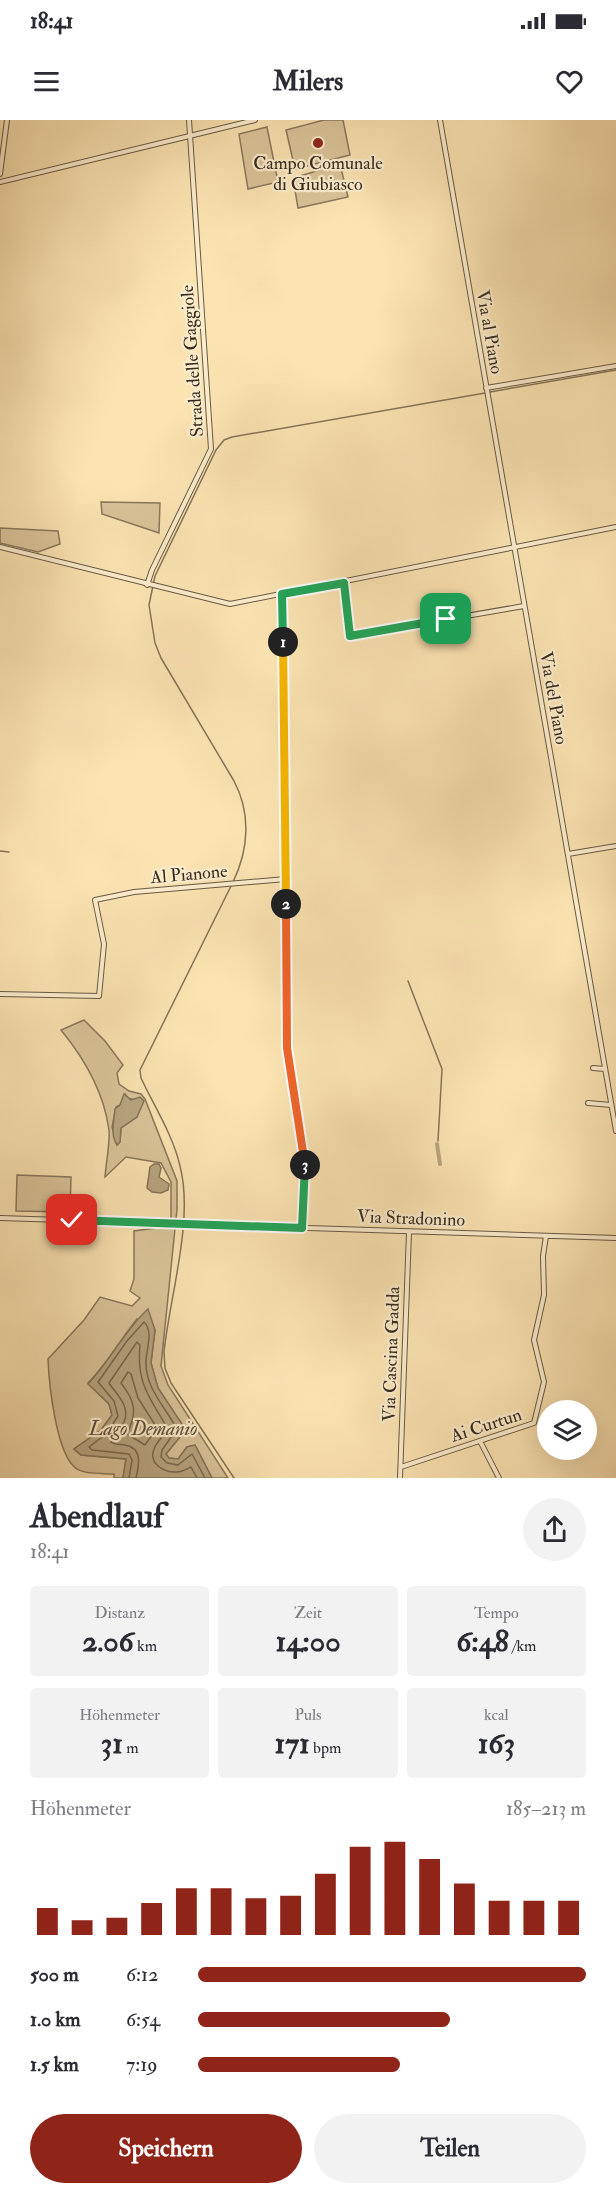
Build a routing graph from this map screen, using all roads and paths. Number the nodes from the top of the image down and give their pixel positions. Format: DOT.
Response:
graph roads {
  1 [pos="7,120"];
  2 [pos="189,120"];
  3 [pos="255,120"];
  4 [pos="440,120"];
  5 [pos="189,136"];
  6 [pos="0,174"];
  7 [pos="0,182"];
  8 [pos="616,366"];
  9 [pos="486,391"];
  10 [pos="616,527"];
  11 [pos="0,547"];
  12 [pos="514,547"];
  13 [pos="344,583"];
  14 [pos="151,586"];
  15 [pos="282,594"];
  16 [pos="524,606"];
  17 [pos="616,846"];
  18 [pos="568,854"];
  19 [pos="286,879"];
  20 [pos="0,994"];
  21 [pos="593,1068"];
  22 [pos="605,1069"];
  23 [pos="588,1103"];
  24 [pos="611,1105"];
  25 [pos="616,1131"];
  26 [pos="0,1218"];
  27 [pos="302,1228"];
  28 [pos="409,1232"];
  29 [pos="546,1236"];
  30 [pos="616,1239"];
  31 [pos="480,1441"];
  32 [pos="401,1467"];
  33 [pos="400,1478"];
  34 [pos="499,1478"];
  1 -- 6 [label="street"];
  2 -- 5 [label="street, Strada delle Gaggiole"];
  3 -- 5 [label="street"];
  4 -- 9 [label="street, Via al Piano"];
  5 -- 7 [label="street"];
  5 -- 14 [label="street, Strada delle Gaggiole"];
  8 -- 9 [label="street"];
  9 -- 12 [label="street, Via al Piano"];
  10 -- 12 [label="street"];
  11 -- 14 [label="street"];
  12 -- 13 [label="street"];
  12 -- 16 [label="street, Via del Piano"];
  13 -- 15 [label="street"];
  13 -- 16 [label="street"];
  14 -- 15 [label="street"];
  15 -- 19 [label="street"];
  16 -- 18 [label="street, Via del Piano"];
  17 -- 18 [label="street"];
  18 -- 22 [label="street, Via del Piano"];
  19 -- 20 [label="street, Al Pianone"];
  19 -- 27 [label="street"];
  21 -- 22 [label="street"];
  22 -- 24 [label="street, Via del Piano"];
  23 -- 24 [label="street"];
  24 -- 25 [label="street, Via del Piano"];
  26 -- 27 [label="street, Via Stradonino"];
  27 -- 28 [label="street, Via Stradonino"];
  28 -- 29 [label="street, Via Stradonino"];
  28 -- 32 [label="street, Via Cascina Gadda"];
  29 -- 30 [label="street, Via Stradonino"];
  29 -- 31 [label="street, Ai Curtun"];
  31 -- 32 [label="street, Ai Curtun"];
  31 -- 34 [label="street"];
  32 -- 33 [label="street, Via Cascina Gadda"];
}
